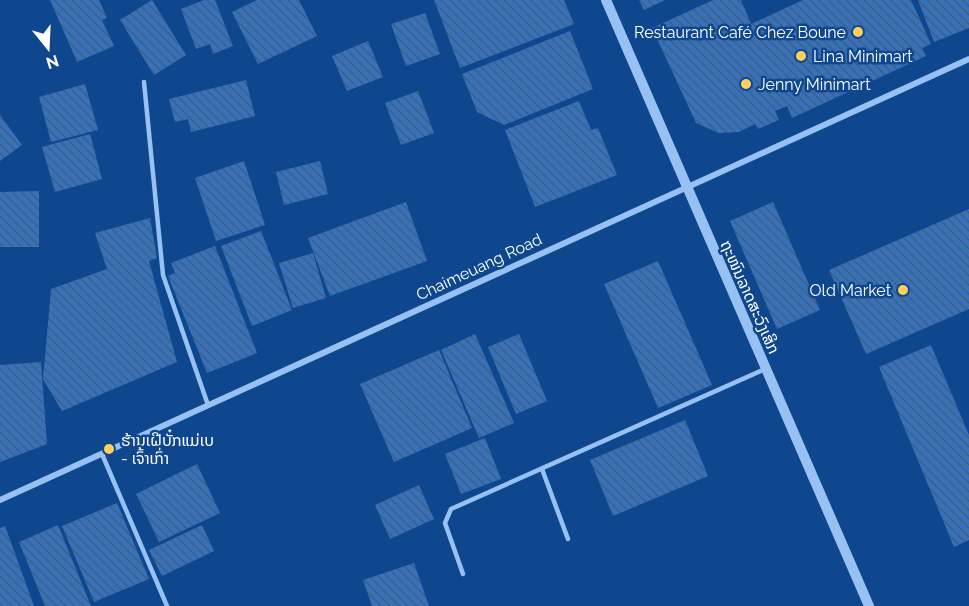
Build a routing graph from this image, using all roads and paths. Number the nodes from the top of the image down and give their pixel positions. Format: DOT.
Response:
graph roads {
  1 [pos="606,0"];
  2 [pos="969,59"];
  3 [pos="144,82"];
  4 [pos="686,187"];
  5 [pos="765,369"];
  6 [pos="208,405"];
  7 [pos="102,454"];
  8 [pos="542,469"];
  9 [pos="0,500"];
  10 [pos="568,539"];
  11 [pos="463,574"];
  12 [pos="167,606"];
  13 [pos="869,606"];
  1 -- 4 [label="street, ຖະໜົນລາດສະວົງເສິກ"];
  2 -- 4 [label="street, Chaimeuang Road"];
  3 -- 6 [label="lane"];
  4 -- 5 [label="street, ຖະໜົນລາດສະວົງເສິກ"];
  4 -- 6 [label="street, Chaimeuang Road"];
  5 -- 8 [label="lane"];
  5 -- 13 [label="street, ຖະໜົນລາດສະວົງເສິກ"];
  6 -- 7 [label="street, Chaimeuang Road"];
  7 -- 9 [label="street, Chaimeuang Road"];
  7 -- 12 [label="lane"];
  8 -- 10 [label="lane"];
  8 -- 11 [label="lane"];
}
